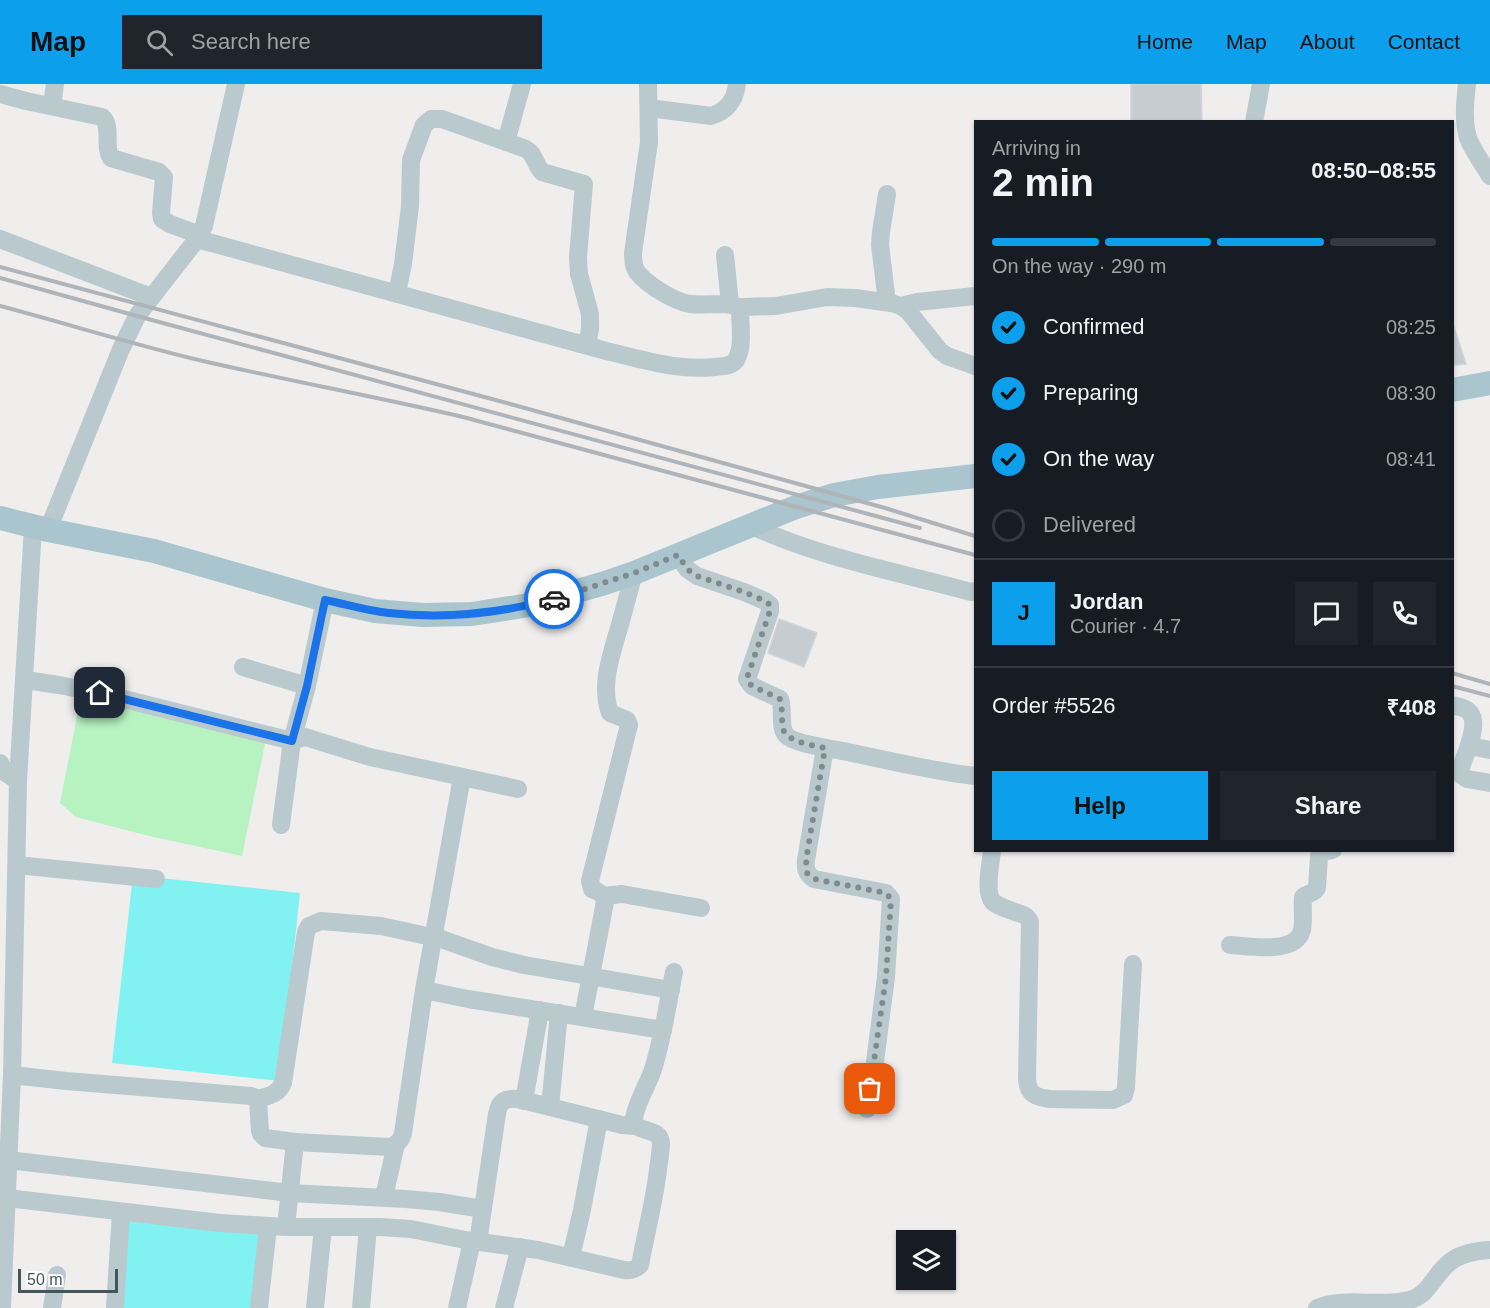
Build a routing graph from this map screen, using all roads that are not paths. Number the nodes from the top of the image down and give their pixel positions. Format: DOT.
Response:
graph roads {
  1 [pos="55,84"];
  2 [pos="236,84"];
  3 [pos="522,84"];
  4 [pos="648,84"];
  5 [pos="737,84"];
  6 [pos="1261,84"];
  7 [pos="1467,84"];
  8 [pos="0,94"];
  9 [pos="52,106"];
  10 [pos="649,108"];
  11 [pos="1254,120"];
  12 [pos="506,142"];
  13 [pos="1490,176"];
  14 [pos="887,194"];
  15 [pos="199,237"];
  16 [pos="0,239"];
  17 [pos="725,255"];
  18 [pos="397,293"];
  19 [pos="974,296"];
  20 [pos="151,297"];
  21 [pos="894,304"];
  22 [pos="736,306"];
  23 [pos="587,345"];
  24 [pos="974,366"];
  25 [pos="1490,382"];
  26 [pos="1454,390"];
  27 [pos="974,476"];
  28 [pos="0,518"];
  29 [pos="752,526"];
  30 [pos="40,528"];
  31 [pos="678,555"];
  32 [pos="634,573"];
  33 [pos="974,592"];
  34 [pos="325,600"];
  35 [pos="243,667"];
  36 [pos="25,680"];
  37 [pos="307,686"];
  38 [pos="1454,706"];
  39 [pos="292,741"];
  40 [pos="1469,746"];
  41 [pos="825,748"];
  42 [pos="1490,750"];
  43 [pos="0,764"];
  44 [pos="974,776"];
  45 [pos="462,777"];
  46 [pos="18,781"];
  47 [pos="1490,783"];
  48 [pos="518,789"];
  49 [pos="281,825"];
  50 [pos="992,852"];
  51 [pos="1322,852"];
  52 [pos="17,865"];
  53 [pos="156,879"];
  54 [pos="604,896"];
  55 [pos="701,908"];
  56 [pos="8,914"];
  57 [pos="434,937"];
  58 [pos="1230,945"];
  59 [pos="1133,964"];
  60 [pos="591,976"];
  61 [pos="424,990"];
  62 [pos="540,1010"];
  63 [pos="559,1013"];
  64 [pos="583,1017"];
  65 [pos="663,1030"];
  66 [pos="12,1075"];
  67 [pos="256,1098"];
  68 [pos="524,1101"];
  69 [pos="550,1107"];
  70 [pos="867,1109"];
  71 [pos="599,1119"];
  72 [pos="636,1126"];
  73 [pos="4,1141"];
  74 [pos="295,1142"];
  75 [pos="396,1144"];
  76 [pos="8,1160"];
  77 [pos="290,1193"];
  78 [pos="384,1197"];
  79 [pos="7,1198"];
  80 [pos="483,1209"];
  81 [pos="121,1212"];
  82 [pos="268,1227"];
  83 [pos="286,1227"];
  84 [pos="323,1227"];
  85 [pos="368,1227"];
  86 [pos="475,1241"];
  87 [pos="520,1247"];
  88 [pos="1490,1250"];
  89 [pos="571,1257"];
  90 [pos="57,1275"];
  91 [pos="2,1288"];
  92 [pos="2,1308"];
  93 [pos="52,1308"];
  94 [pos="115,1308"];
  95 [pos="258,1308"];
  96 [pos="315,1308"];
  97 [pos="361,1308"];
  98 [pos="457,1308"];
  99 [pos="504,1308"];
  100 [pos="1317,1308"];
  1 -- 9 [label="street"];
  2 -- 15 [label="street"];
  3 -- 12 [label="street"];
  4 -- 10 [label="street"];
  5 -- 10 [label="street"];
  6 -- 11 [label="street"];
  7 -- 13 [label="street"];
  8 -- 9 [label="street"];
  9 -- 15 [label="street"];
  10 -- 22 [label="street"];
  12 -- 18 [label="street"];
  12 -- 23 [label="street"];
  14 -- 21 [label="street"];
  15 -- 18 [label="street"];
  15 -- 20 [label="street"];
  16 -- 20 [label="street"];
  17 -- 22 [label="street"];
  18 -- 23 [label="street"];
  19 -- 21 [label="street"];
  20 -- 30 [label="street"];
  21 -- 22 [label="street"];
  21 -- 24 [label="street"];
  22 -- 23 [label="street"];
  25 -- 26 [label="main road"];
  27 -- 29 [label="main road"];
  28 -- 30 [label="main road"];
  29 -- 31 [label="main road"];
  29 -- 33 [label="street"];
  30 -- 34 [label="main road"];
  30 -- 36 [label="street"];
  31 -- 32 [label="main road"];
  31 -- 41 [label="street"];
  32 -- 34 [label="main road"];
  32 -- 54 [label="street"];
  34 -- 37 [label="street"];
  35 -- 37 [label="street"];
  36 -- 39 [label="street"];
  36 -- 46 [label="street"];
  37 -- 39 [label="street"];
  38 -- 40 [label="street"];
  39 -- 45 [label="street"];
  39 -- 49 [label="street"];
  40 -- 42 [label="street"];
  40 -- 47 [label="street"];
  41 -- 44 [label="street"];
  41 -- 70 [label="street"];
  43 -- 46 [label="street"];
  45 -- 48 [label="street"];
  45 -- 57 [label="street"];
  46 -- 52 [label="street"];
  50 -- 59 [label="street"];
  51 -- 58 [label="street"];
  52 -- 53 [label="street"];
  52 -- 56 [label="street"];
  54 -- 55 [label="street"];
  54 -- 60 [label="street"];
  56 -- 66 [label="street"];
  57 -- 60 [label="street"];
  57 -- 61 [label="street"];
  57 -- 67 [label="street"];
  60 -- 64 [label="street"];
  60 -- 65 [label="street"];
  61 -- 62 [label="street"];
  61 -- 75 [label="street"];
  62 -- 63 [label="street"];
  62 -- 68 [label="street"];
  63 -- 64 [label="street"];
  63 -- 69 [label="street"];
  64 -- 65 [label="street"];
  65 -- 72 [label="street"];
  66 -- 67 [label="street"];
  66 -- 73 [label="street"];
  67 -- 74 [label="street"];
  68 -- 69 [label="street"];
  68 -- 80 [label="street"];
  69 -- 71 [label="street"];
  71 -- 72 [label="street"];
  71 -- 89 [label="street"];
  72 -- 89 [label="street"];
  73 -- 76 [label="street"];
  74 -- 75 [label="street"];
  74 -- 77 [label="street"];
  75 -- 78 [label="street"];
  76 -- 77 [label="street"];
  76 -- 79 [label="street"];
  77 -- 78 [label="street"];
  77 -- 83 [label="street"];
  78 -- 80 [label="street"];
  79 -- 81 [label="street"];
  79 -- 91 [label="street"];
  80 -- 86 [label="street"];
  81 -- 82 [label="street"];
  81 -- 94 [label="street"];
  82 -- 83 [label="street"];
  82 -- 95 [label="street"];
  83 -- 84 [label="street"];
  84 -- 85 [label="street"];
  84 -- 96 [label="street"];
  85 -- 86 [label="street"];
  85 -- 97 [label="street"];
  86 -- 87 [label="street"];
  86 -- 98 [label="street"];
  87 -- 89 [label="street"];
  87 -- 99 [label="street"];
  88 -- 100 [label="street"];
  90 -- 93 [label="street"];
  91 -- 92 [label="street"];
}
